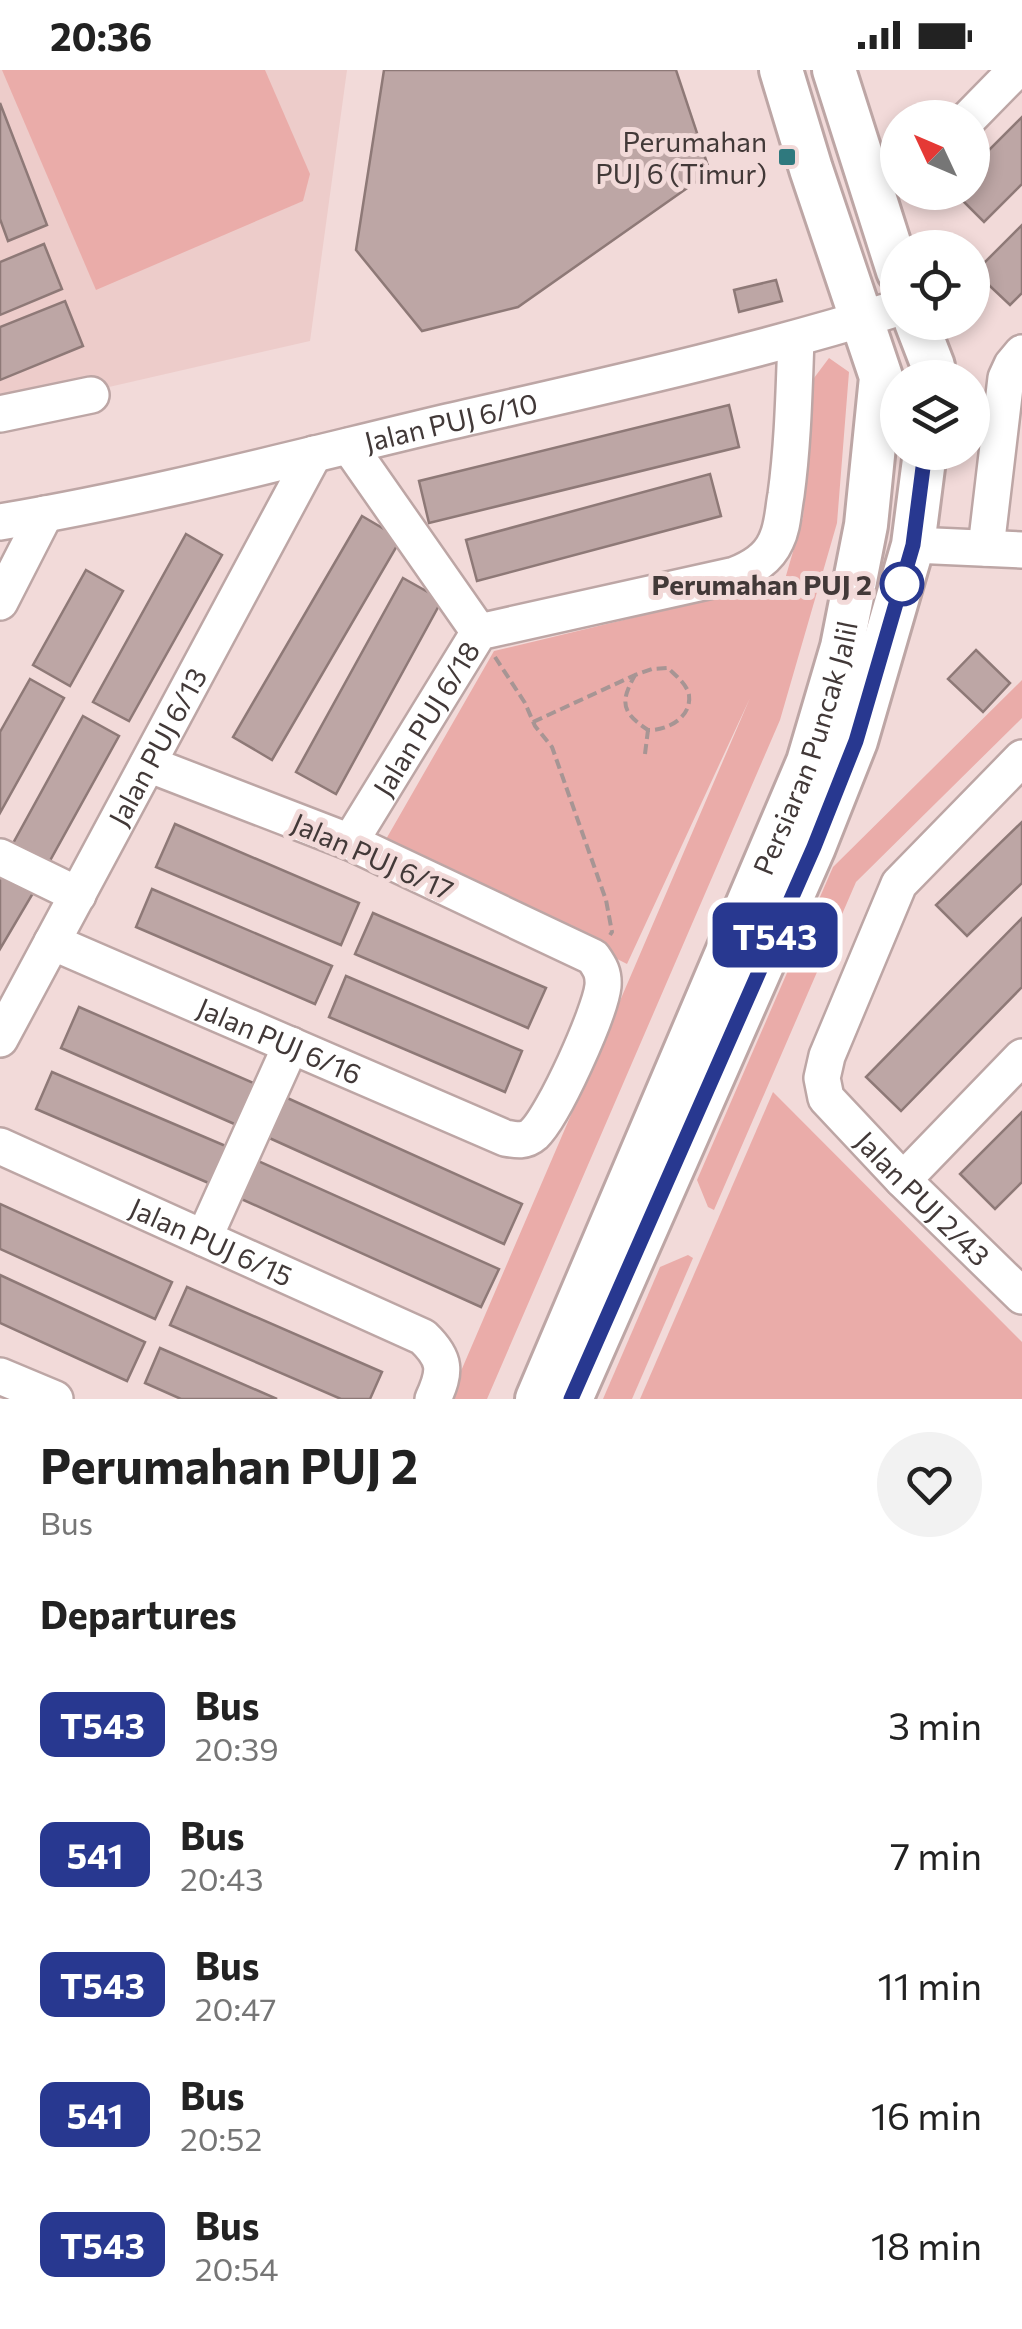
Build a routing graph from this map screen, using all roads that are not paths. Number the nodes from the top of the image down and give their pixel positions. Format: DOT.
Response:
graph roads {
  1 [pos="781,70"];
  2 [pos="834,70"];
  3 [pos="1016,70"];
  4 [pos="987,100"];
  5 [pos="885,230"];
  6 [pos="879,313"];
  7 [pos="796,339"];
  8 [pos="1022,352"];
  9 [pos="90,394"];
  10 [pos="0,414"];
  11 [pos="349,446"];
  12 [pos="314,454"];
  13 [pos="923,470"];
  14 [pos="45,514"];
  15 [pos="0,522"];
  16 [pos="913,545"];
  17 [pos="986,548"];
  18 [pos="1022,550"];
  19 [pos="0,602"];
  20 [pos="479,632"];
  21 [pos="148,764"];
  22 [pos="1017,773"];
  23 [pos="350,842"];
  24 [pos="0,857"];
  25 [pos="78,895"];
  26 [pos="52,942"];
  27 [pos="0,1039"];
  28 [pos="291,1045"];
  29 [pos="1022,1057"];
  30 [pos="505,1138"];
  31 [pos="0,1146"];
  32 [pos="904,1180"];
  33 [pos="204,1238"];
  34 [pos="1022,1296"];
  35 [pos="0,1376"];
  36 [pos="577,1393"];
  37 [pos="55,1399"];
  38 [pos="433,1399"];
  39 [pos="537,1399"];
  1 -- 6 [label="main road, Persiaran Puncak Jalil"];
  2 -- 5 [label="main road"];
  3 -- 4 [label="street"];
  6 -- 7 [label="street, Jalan PUJ 6/10"];
  6 -- 39 [label="main road, Persiaran Puncak Jalil"];
  7 -- 11 [label="street, Jalan PUJ 6/10"];
  7 -- 20 [label="street, Jalan PUJ 6/18"];
  8 -- 17 [label="street"];
  9 -- 10 [label="street"];
  11 -- 12 [label="street, Jalan PUJ 6/10"];
  11 -- 20 [label="street"];
  12 -- 14 [label="street, Jalan PUJ 6/10"];
  12 -- 21 [label="street, Jalan PUJ 6/13"];
  13 -- 16 [label="main road, Persiaran Puncak Jalil"];
  14 -- 15 [label="street, Jalan PUJ 6/10"];
  14 -- 19 [label="street"];
  16 -- 17 [label="street"];
  16 -- 36 [label="main road, Persiaran Puncak Jalil"];
  17 -- 18 [label="street"];
  20 -- 23 [label="street, Jalan PUJ 6/18"];
  21 -- 23 [label="street, Jalan PUJ 6/17"];
  21 -- 25 [label="street, Jalan PUJ 6/13"];
  22 -- 32 [label="street, Jalan PUJ 2/43"];
  23 -- 30 [label="street, Jalan PUJ 6/17"];
  24 -- 25 [label="street"];
  25 -- 26 [label="street, Jalan PUJ 6/13"];
  26 -- 27 [label="street, Jalan PUJ 6/13"];
  26 -- 28 [label="street, Jalan PUJ 6/16"];
  28 -- 30 [label="street, Jalan PUJ 6/16"];
  28 -- 33 [label="street"];
  29 -- 32 [label="street"];
  31 -- 33 [label="street, Jalan PUJ 6/15"];
  32 -- 34 [label="street, Jalan PUJ 2/43"];
  33 -- 38 [label="street, Jalan PUJ 6/15"];
  35 -- 37 [label="street"];
}
